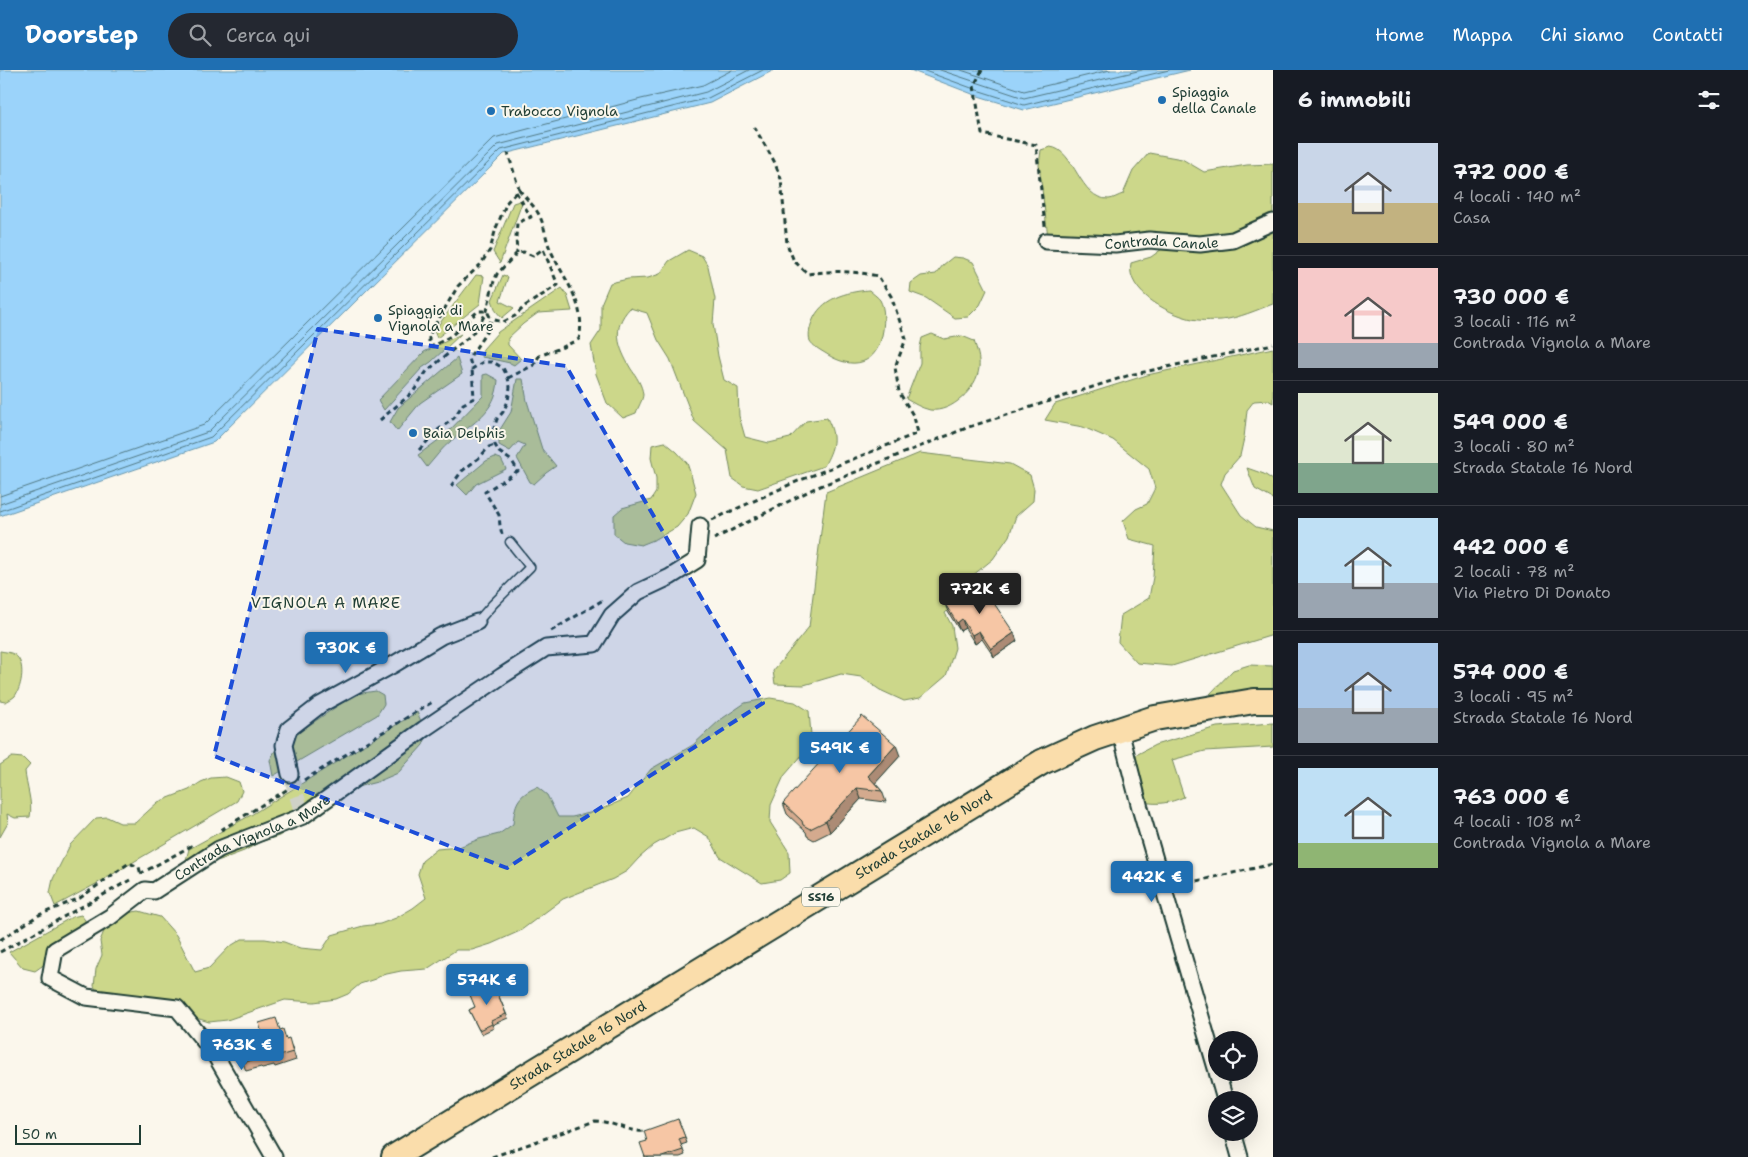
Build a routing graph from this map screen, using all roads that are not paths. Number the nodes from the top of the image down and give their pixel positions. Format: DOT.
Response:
graph roads {
  1 [pos="1273,222"];
  2 [pos="1046,241"];
  3 [pos="700,526"];
  4 [pos="510,542"];
  5 [pos="477,622"];
  6 [pos="1273,701"];
  7 [pos="1120,730"];
  8 [pos="290,774"];
  9 [pos="1208,1041"];
  10 [pos="1236,1141"];
  11 [pos="274,1157"];
  12 [pos="394,1157"];
  13 [pos="1240,1157"];
  1 -- 2 [label="street, Contrada Canale"];
  3 -- 11 [label="street, Contrada Vignola a Mare"];
  4 -- 5 [label="lane"];
  5 -- 8 [label="street"];
  6 -- 7 [label="main road, Strada Statale 16 Nord / SS16"];
  7 -- 9 [label="street"];
  7 -- 12 [label="main road, Strada Statale 16 Nord / SS16"];
  10 -- 13 [label="street"];
}
